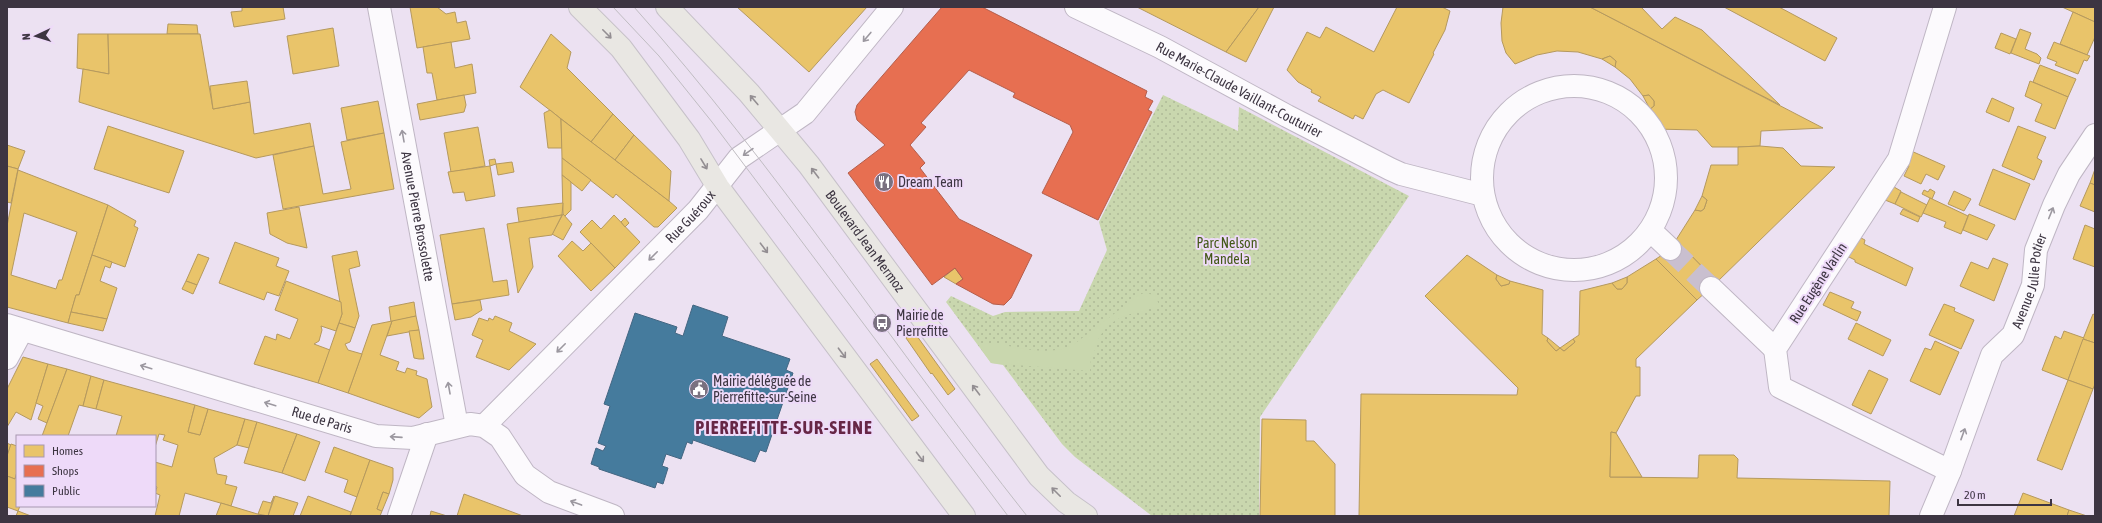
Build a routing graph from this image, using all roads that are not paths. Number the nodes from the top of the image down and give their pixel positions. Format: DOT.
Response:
graph roads {
  1 [pos="379,7"];
  2 [pos="580,7"];
  3 [pos="667,7"];
  4 [pos="892,7"];
  5 [pos="1076,7"];
  6 [pos="1945,7"];
  7 [pos="780,130"];
  8 [pos="2095,134"];
  9 [pos="718,187"];
  10 [pos="1483,195"];
  11 [pos="1651,232"];
  12 [pos="1670,249"];
  13 [pos="1711,288"];
  14 [pos="14,327"];
  15 [pos="1775,349"];
  16 [pos="7,358"];
  17 [pos="457,426"];
  18 [pos="484,426"];
  19 [pos="427,434"];
  20 [pos="1950,471"];
  21 [pos="609,515"];
  22 [pos="399,516"];
  23 [pos="964,516"];
  24 [pos="1086,516"];
  25 [pos="1931,516"];
  17 -- 1 [label="street, Avenue Pierre Brossolette, one-way"];
  2 -- 9 [label="main road, one-way"];
  7 -- 3 [label="main road, Boulevard Jean Mermoz, one-way"];
  4 -- 7 [label="street, Rue Guéroux, one-way"];
  5 -- 10 [label="street, Rue Marie-Claude Vaillant-Couturier"];
  6 -- 15 [label="street, Rue Eugène Varlin"];
  7 -- 9 [label="street, Rue Guéroux, one-way"];
  24 -- 7 [label="main road, Boulevard Jean Mermoz, one-way"];
  20 -- 8 [label="street, Avenue Julie Potier, one-way"];
  9 -- 18 [label="street, Rue Guéroux, one-way"];
  9 -- 23 [label="main road, one-way"];
  10 -- 11 [label="street"];
  10 -- 11 [label="street"];
  11 -- 12 [label="street"];
  13 -- 15 [label="street"];
  14 -- 16 [label="street"];
  19 -- 14 [label="street, Rue de Paris, one-way"];
  15 -- 20 [label="street"];
  17 -- 18 [label="street, Rue de Paris"];
  17 -- 19 [label="street, Rue de Paris"];
  21 -- 18 [label="street, one-way"];
  19 -- 22 [label="street"];
  20 -- 25 [label="street, Avenue Julie Potier"];
}
